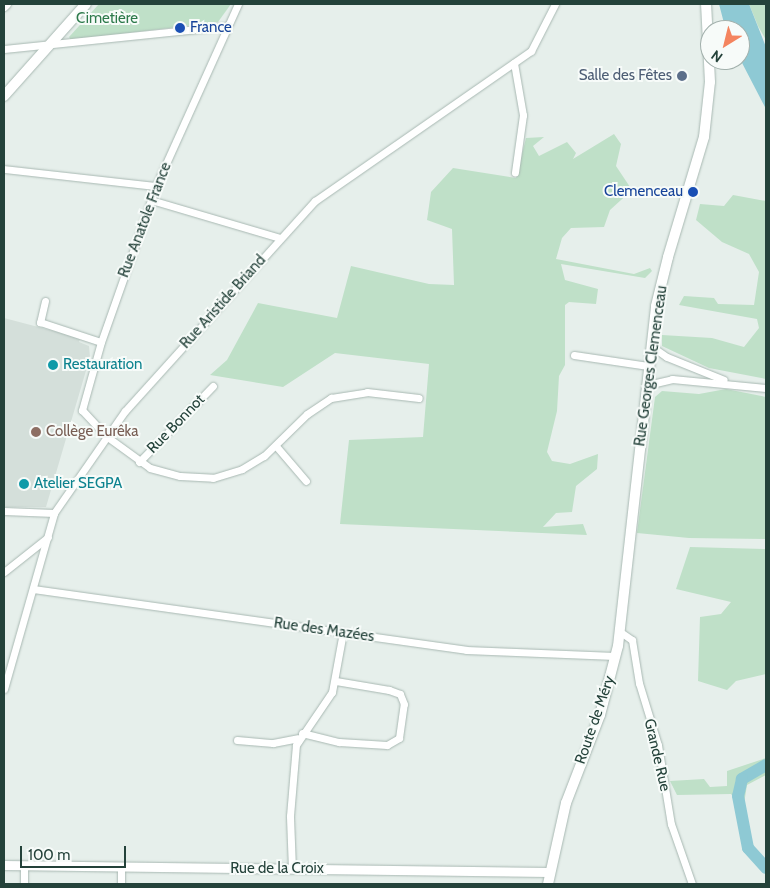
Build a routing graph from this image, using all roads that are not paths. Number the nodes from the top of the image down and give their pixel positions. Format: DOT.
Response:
graph roads {
  1 [pos="7,4"];
  2 [pos="86,4"];
  3 [pos="238,4"];
  4 [pos="555,4"];
  5 [pos="706,4"];
  6 [pos="4,7"];
  7 [pos="227,26"];
  8 [pos="48,47"];
  9 [pos="4,49"];
  10 [pos="514,63"];
  11 [pos="4,96"];
  12 [pos="4,169"];
  13 [pos="514,172"];
  14 [pos="156,186"];
  15 [pos="151,200"];
  16 [pos="280,238"];
  17 [pos="45,301"];
  18 [pos="101,342"];
  19 [pos="651,346"];
  20 [pos="574,355"];
  21 [pos="648,366"];
  22 [pos="729,382"];
  23 [pos="647,385"];
  24 [pos="213,386"];
  25 [pos="766,388"];
  26 [pos="419,398"];
  27 [pos="106,436"];
  28 [pos="276,446"];
  29 [pos="139,462"];
  30 [pos="306,481"];
  31 [pos="4,511"];
  32 [pos="54,513"];
  33 [pos="48,538"];
  34 [pos="26,552"];
  35 [pos="628,554"];
  36 [pos="43,555"];
  37 [pos="4,572"];
  38 [pos="33,589"];
  39 [pos="620,630"];
  40 [pos="343,632"];
  41 [pos="615,656"];
  42 [pos="336,681"];
  43 [pos="4,689"];
  44 [pos="300,736"];
  45 [pos="237,740"];
  46 [pos="4,865"];
  47 [pos="24,866"];
  48 [pos="121,869"];
  49 [pos="292,869"];
  50 [pos="549,872"];
  51 [pos="24,884"];
  52 [pos="121,884"];
  53 [pos="548,884"];
  54 [pos="692,884"];
  1 -- 6 [label="street"];
  2 -- 8 [label="main road"];
  3 -- 7 [label="street, Rue Anatole France"];
  4 -- 10 [label="street, Rue Aristide Briand"];
  5 -- 19 [label="main road, Rue Georges Clemenceau"];
  7 -- 8 [label="street"];
  7 -- 14 [label="street, Rue Anatole France"];
  8 -- 9 [label="street"];
  8 -- 11 [label="main road"];
  10 -- 13 [label="street"];
  10 -- 16 [label="street, Rue Aristide Briand"];
  12 -- 14 [label="street"];
  14 -- 15 [label="street, Rue Anatole France"];
  15 -- 16 [label="street"];
  15 -- 18 [label="street, Rue Anatole France"];
  16 -- 27 [label="street, Rue Aristide Briand"];
  17 -- 18 [label="street"];
  18 -- 27 [label="street, Rue Anatole France"];
  19 -- 21 [label="main road, Rue Georges Clemenceau"];
  19 -- 22 [label="street"];
  20 -- 21 [label="street"];
  21 -- 23 [label="main road, Rue Georges Clemenceau"];
  22 -- 23 [label="street"];
  22 -- 25 [label="street"];
  23 -- 35 [label="main road, Rue Georges Clemenceau"];
  24 -- 29 [label="street, Rue Bonnot"];
  26 -- 28 [label="street"];
  27 -- 29 [label="street"];
  27 -- 32 [label="street, Rue Aristide Briand"];
  28 -- 29 [label="street"];
  28 -- 30 [label="street"];
  31 -- 32 [label="street"];
  32 -- 33 [label="street, Rue Aristide Briand"];
  33 -- 34 [label="street"];
  33 -- 36 [label="street, Rue Aristide Briand"];
  34 -- 36 [label="street"];
  34 -- 37 [label="street"];
  35 -- 39 [label="main road, Route de Méry"];
  36 -- 38 [label="street, Rue Aristide Briand"];
  38 -- 40 [label="street, Rue des Mazées"];
  38 -- 43 [label="street, Rue Aristide Briand"];
  39 -- 41 [label="main road, Route de Méry"];
  39 -- 54 [label="street, Grande Rue"];
  40 -- 41 [label="street, Rue des Mazées"];
  40 -- 42 [label="street"];
  41 -- 50 [label="main road, Route de Méry"];
  42 -- 44 [label="street"];
  42 -- 44 [label="street"];
  44 -- 45 [label="street"];
  44 -- 49 [label="street"];
  46 -- 47 [label="street, Rue de la Croix"];
  47 -- 48 [label="street, Rue de la Croix"];
  47 -- 51 [label="street"];
  48 -- 49 [label="street, Rue de la Croix"];
  48 -- 52 [label="street"];
  49 -- 50 [label="street, Rue de la Croix"];
  50 -- 53 [label="main road, Route de Méry"];
}
